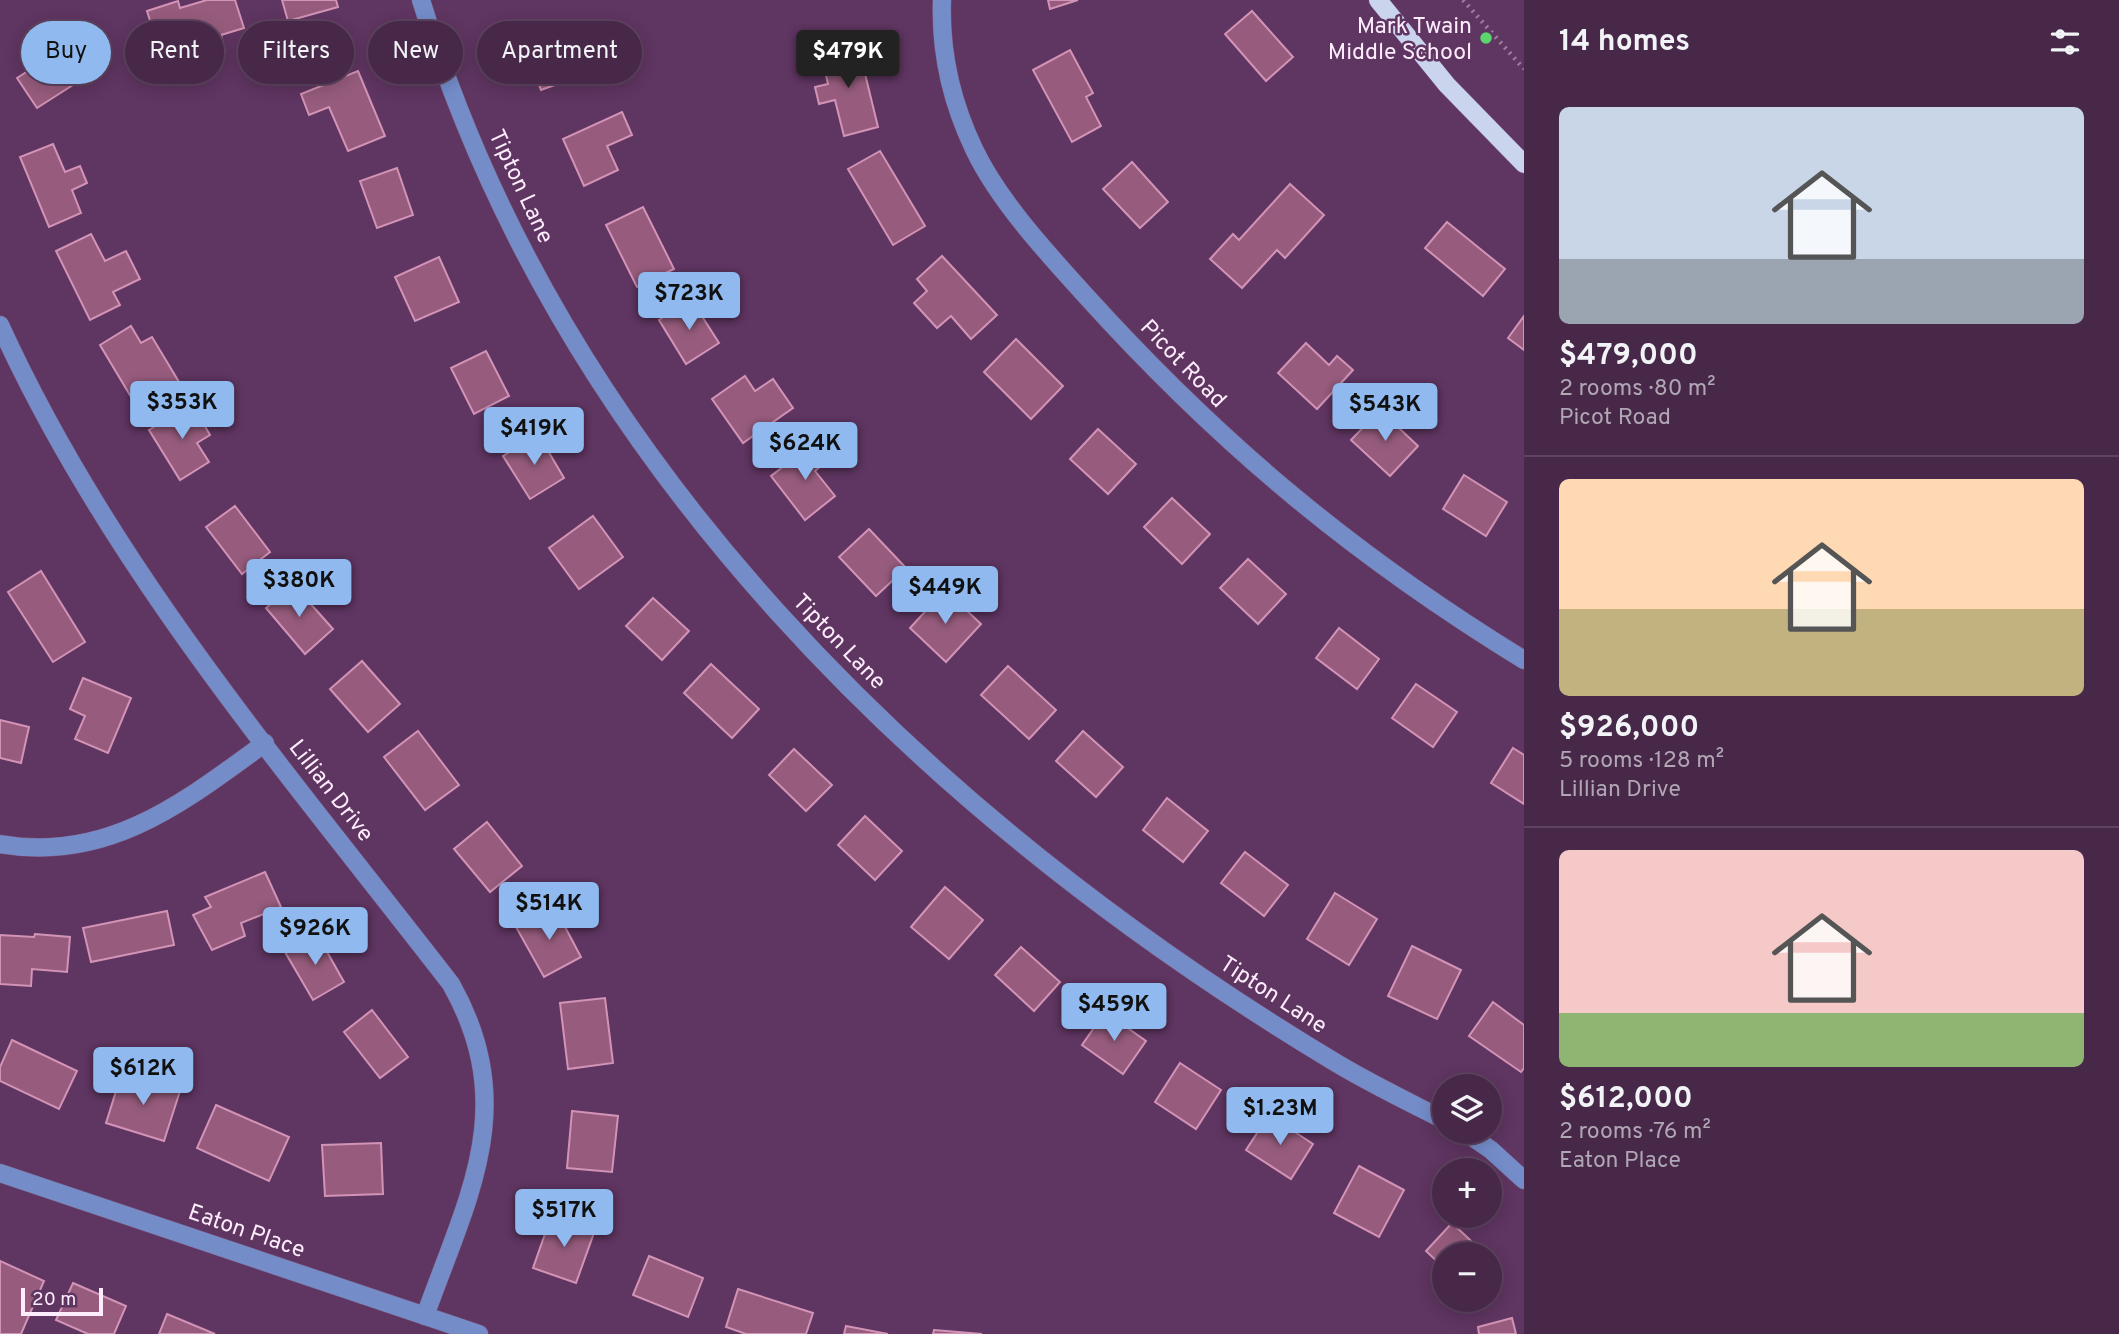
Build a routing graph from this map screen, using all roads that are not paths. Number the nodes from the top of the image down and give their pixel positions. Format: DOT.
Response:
graph roads {
  1 [pos="421,0"];
  2 [pos="942,0"];
  3 [pos="1377,0"];
  4 [pos="1524,164"];
  5 [pos="0,325"];
  6 [pos="1524,660"];
  7 [pos="265,743"];
  8 [pos="0,844"];
  9 [pos="1432,1114"];
  10 [pos="1482,1144"];
  11 [pos="0,1173"];
  12 [pos="1524,1180"];
  13 [pos="425,1316"];
  14 [pos="479,1334"];
  1 -- 9 [label="street, Tipton Lane"];
  2 -- 6 [label="street, Picot Road"];
  3 -- 4 [label="main road"];
  5 -- 7 [label="street, Lillian Drive"];
  7 -- 8 [label="street"];
  7 -- 13 [label="street, Lillian Drive"];
  10 -- 12 [label="street"];
  11 -- 13 [label="street, Eaton Place"];
  13 -- 14 [label="street, Eaton Place"];
}
